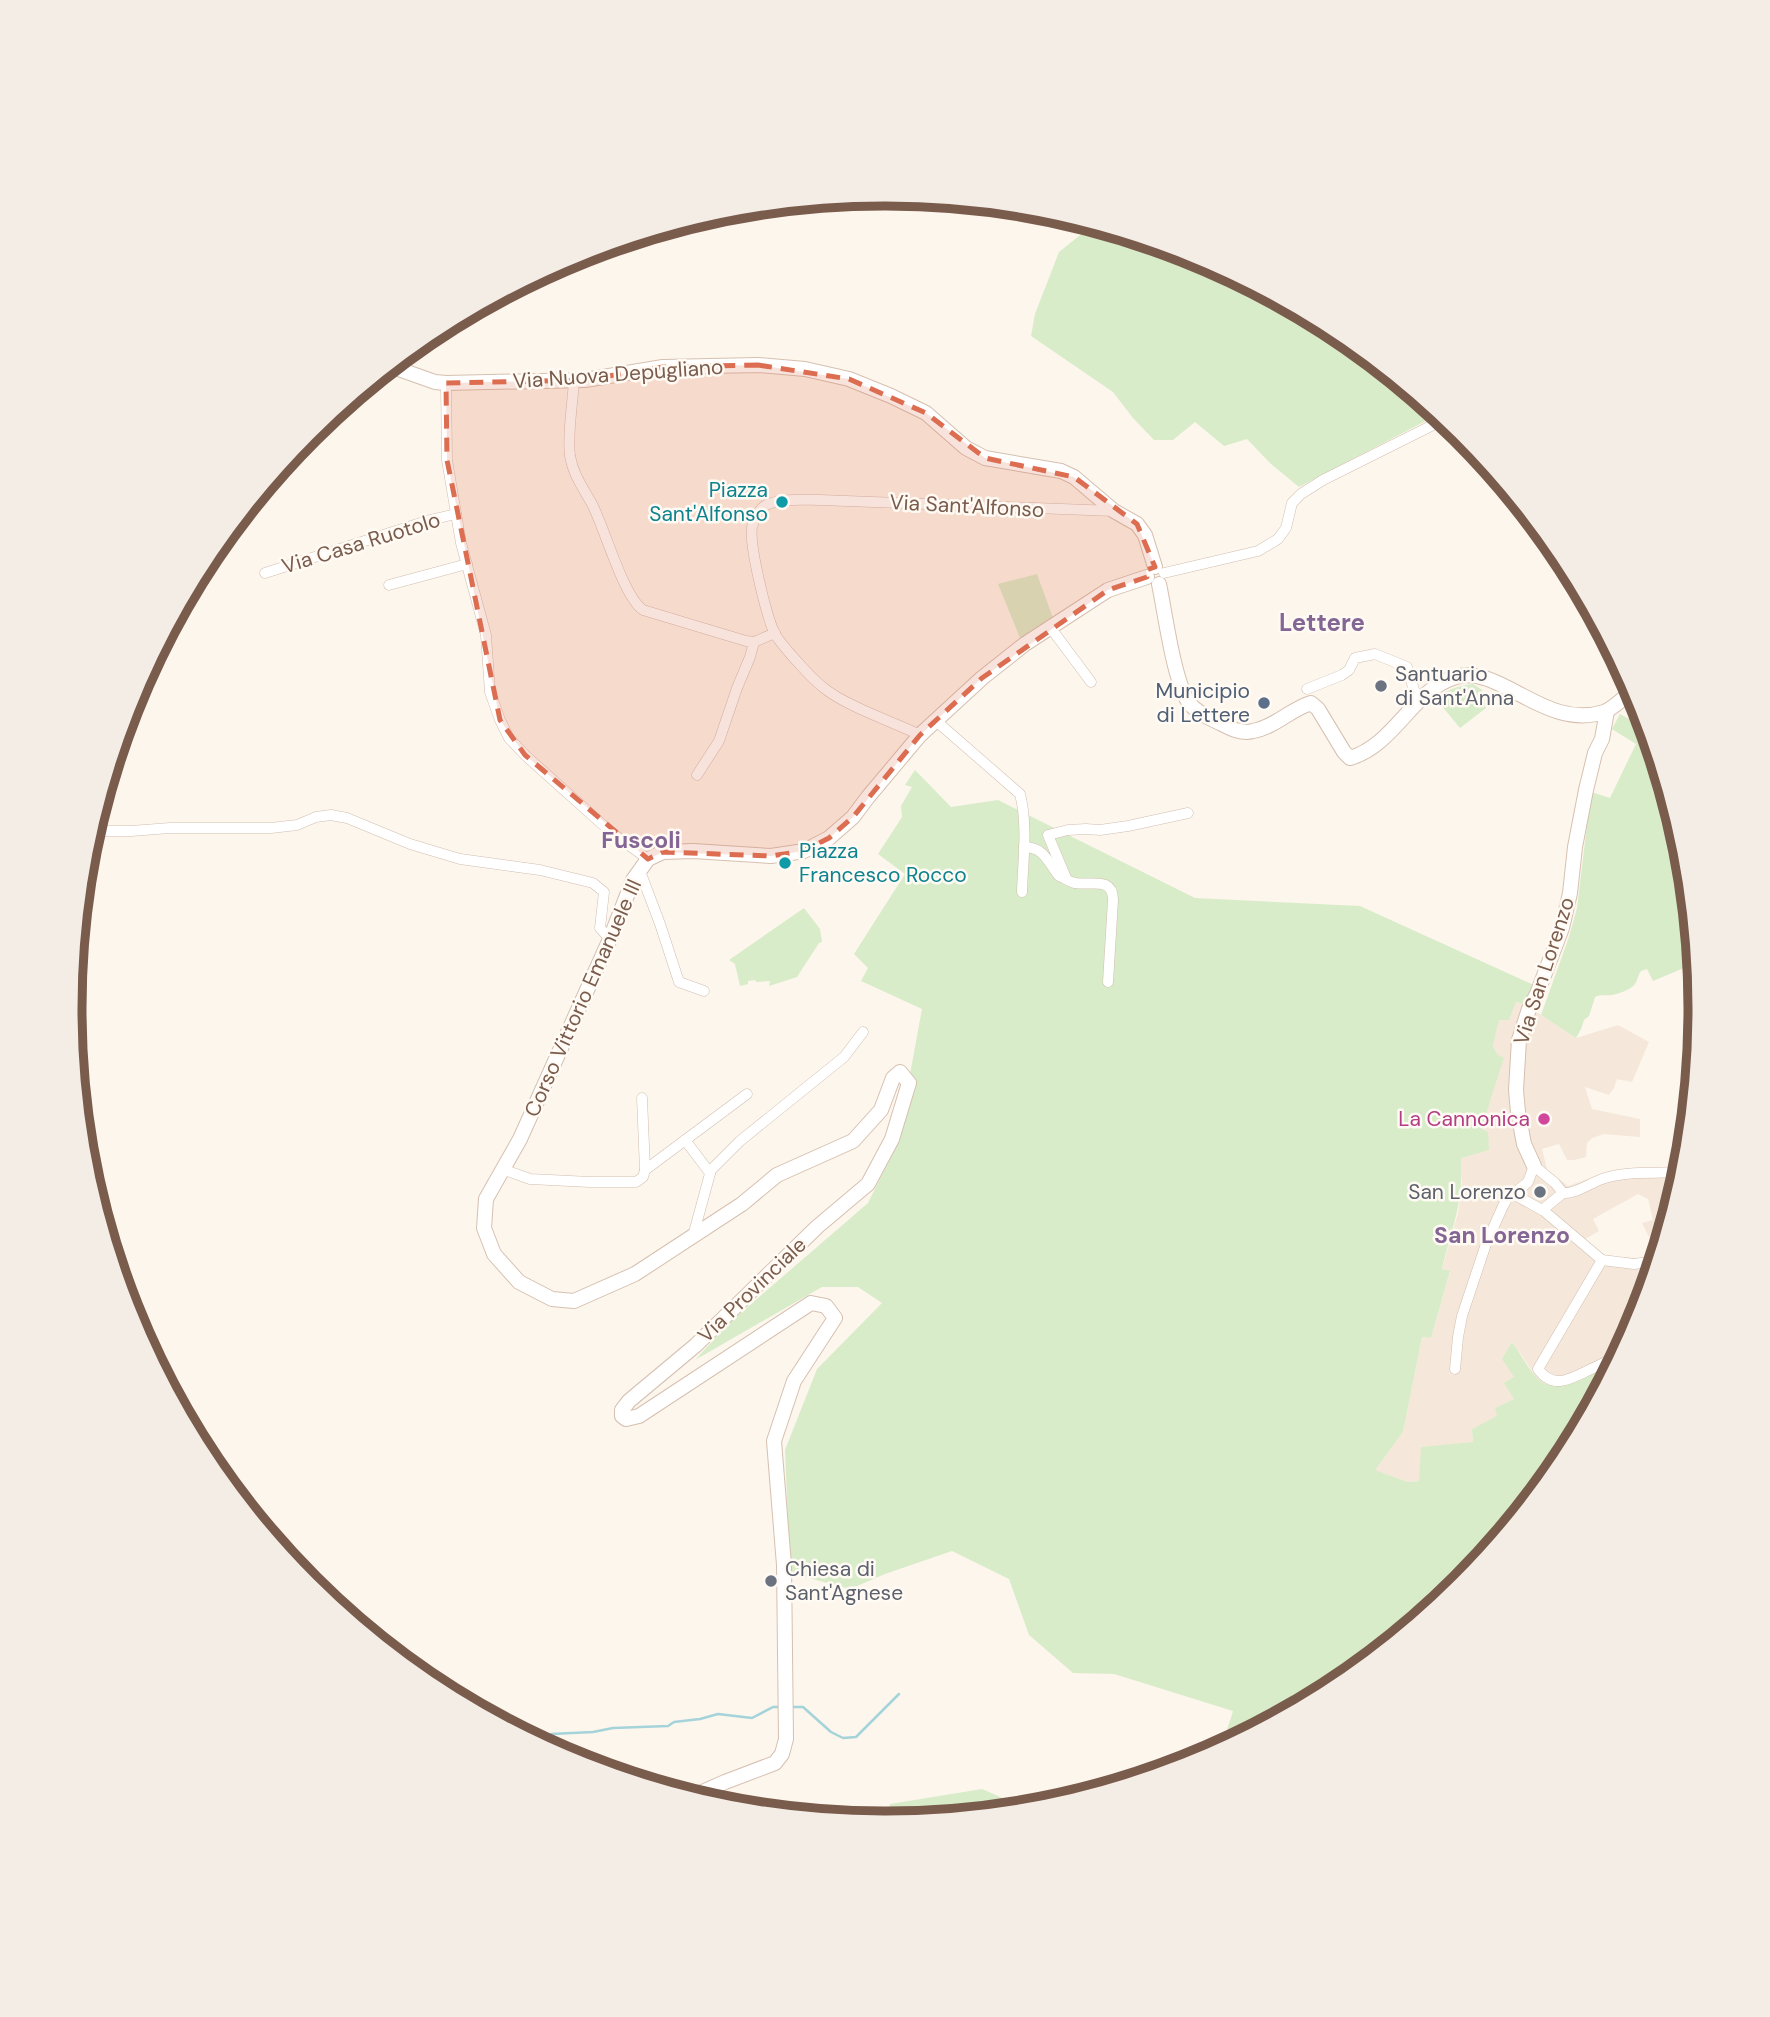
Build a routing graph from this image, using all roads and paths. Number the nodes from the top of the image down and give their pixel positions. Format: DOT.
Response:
graph roads {
  1 [pos="400,369"];
  2 [pos="574,380"];
  3 [pos="446,383"];
  4 [pos="1435,424"];
  5 [pos="1114,511"];
  6 [pos="456,514"];
  7 [pos="467,564"];
  8 [pos="265,573"];
  9 [pos="1156,575"];
  10 [pos="389,585"];
  11 [pos="1050,627"];
  12 [pos="775,634"];
  13 [pos="754,642"];
  14 [pos="1091,682"];
  15 [pos="1307,689"];
  16 [pos="1625,697"];
  17 [pos="1421,698"];
  18 [pos="1607,711"];
  19 [pos="935,720"];
  20 [pos="920,734"];
  21 [pos="697,775"];
  22 [pos="1188,813"];
  23 [pos="103,831"];
  24 [pos="1024,847"];
  25 [pos="644,864"];
  26 [pos="1066,878"];
  27 [pos="1022,892"];
  28 [pos="610,939"];
  29 [pos="1108,982"];
  30 [pos="704,991"];
  31 [pos="863,1032"];
  32 [pos="747,1094"];
  33 [pos="642,1098"];
  34 [pos="685,1140"];
  35 [pos="1534,1166"];
  36 [pos="502,1169"];
  37 [pos="645,1170"];
  38 [pos="710,1173"];
  39 [pos="1670,1173"];
  40 [pos="1563,1193"];
  41 [pos="1513,1194"];
  42 [pos="1542,1210"];
  43 [pos="484,1228"];
  44 [pos="693,1236"];
  45 [pos="1602,1260"];
  46 [pos="1646,1262"];
  47 [pos="1606,1361"];
  48 [pos="1455,1369"];
  49 [pos="706,1791"];
  1 -- 3 [label="street, Via Nuova Depugliano"];
  2 -- 3 [label="street, Via Nuova Depugliano"];
  2 -- 5 [label="street, Via Nuova Depugliano"];
  2 -- 13 [label="street"];
  3 -- 6 [label="street, Via Casa Ruotolo"];
  4 -- 9 [label="street"];
  5 -- 9 [label="street, Via Nuova Depugliano"];
  5 -- 12 [label="street, Via Sant'Alfonso"];
  6 -- 7 [label="street, Via Casa Ruotolo"];
  6 -- 8 [label="street, Via Casa Ruotolo"];
  7 -- 10 [label="street"];
  7 -- 25 [label="street, Via Casa Ruotolo"];
  9 -- 11 [label="street, Corso Vittorio Emanuele III"];
  9 -- 17 [label="street"];
  11 -- 14 [label="street"];
  11 -- 19 [label="street, Corso Vittorio Emanuele III"];
  12 -- 13 [label="street"];
  12 -- 20 [label="street"];
  13 -- 21 [label="street"];
  15 -- 17 [label="street"];
  16 -- 18 [label="street"];
  17 -- 18 [label="street"];
  18 -- 35 [label="street, Via San Lorenzo"];
  19 -- 20 [label="street, Corso Vittorio Emanuele III"];
  19 -- 24 [label="street"];
  20 -- 25 [label="street, Corso Vittorio Emanuele III"];
  22 -- 26 [label="street"];
  23 -- 28 [label="street"];
  24 -- 26 [label="street"];
  24 -- 27 [label="street"];
  25 -- 28 [label="street, Corso Vittorio Emanuele III"];
  25 -- 30 [label="street"];
  26 -- 29 [label="street"];
  28 -- 36 [label="street, Corso Vittorio Emanuele III"];
  31 -- 38 [label="street"];
  32 -- 34 [label="street"];
  33 -- 37 [label="street"];
  34 -- 37 [label="street"];
  34 -- 38 [label="street"];
  35 -- 40 [label="street, Via San Lorenzo"];
  35 -- 41 [label="street"];
  36 -- 37 [label="street"];
  36 -- 43 [label="street, Corso Vittorio Emanuele III"];
  38 -- 44 [label="street"];
  39 -- 40 [label="street"];
  40 -- 42 [label="street"];
  41 -- 42 [label="street"];
  41 -- 48 [label="street"];
  42 -- 45 [label="street"];
  43 -- 44 [label="street, Via Provinciale"];
  44 -- 49 [label="street, Via Provinciale"];
  45 -- 46 [label="street"];
  45 -- 47 [label="street"];
}
